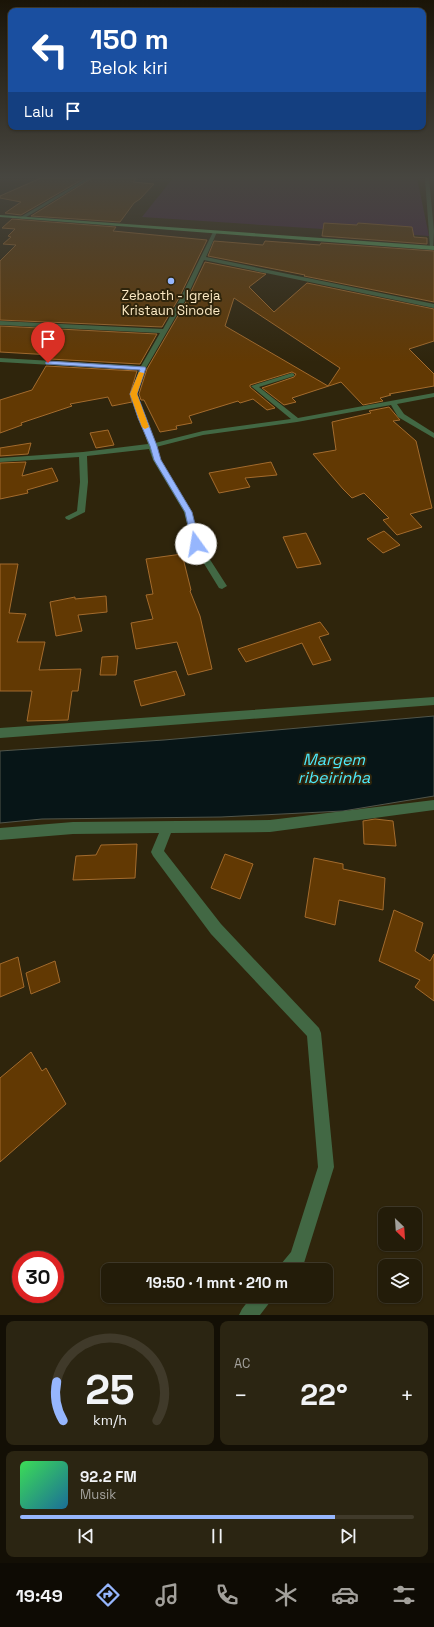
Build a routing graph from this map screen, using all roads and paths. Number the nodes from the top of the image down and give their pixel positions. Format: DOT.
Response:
graph roads {
  1 [pos="212,239"];
  2 [pos="315,239"];
  3 [pos="433,248"];
  4 [pos="203,258"];
  5 [pos="434,306"];
  6 [pos="0,323"];
  7 [pos="164,331"];
  8 [pos="0,360"];
  9 [pos="143,368"];
  10 [pos="292,375"];
  11 [pos="434,395"];
  12 [pos="393,403"];
  13 [pos="297,420"];
  14 [pos="434,436"];
  15 [pos="154,446"];
  16 [pos="83,454"];
  17 [pos="0,460"];
  18 [pos="69,517"];
  19 [pos="222,586"];
  20 [pos="434,701"];
  21 [pos="0,733"];
  22 [pos="434,804"];
  23 [pos="167,828"];
  24 [pos="0,834"];
  25 [pos="293,1263"];
  26 [pos="258,1303"];
  27 [pos="248,1315"];
  1 -- 4 [label="street"];
  2 -- 3 [label="main road"];
  4 -- 5 [label="street"];
  4 -- 7 [label="street"];
  6 -- 7 [label="street"];
  7 -- 9 [label="street"];
  8 -- 9 [label="street"];
  9 -- 15 [label="street"];
  10 -- 13 [label="street"];
  11 -- 12 [label="street"];
  12 -- 13 [label="street"];
  12 -- 14 [label="street"];
  13 -- 15 [label="street"];
  15 -- 16 [label="street"];
  15 -- 19 [label="street"];
  16 -- 17 [label="street"];
  16 -- 18 [label="street"];
  20 -- 21 [label="street"];
  22 -- 23 [label="street"];
  23 -- 24 [label="street"];
  23 -- 25 [label="street"];
  26 -- 27 [label="street"];
}
